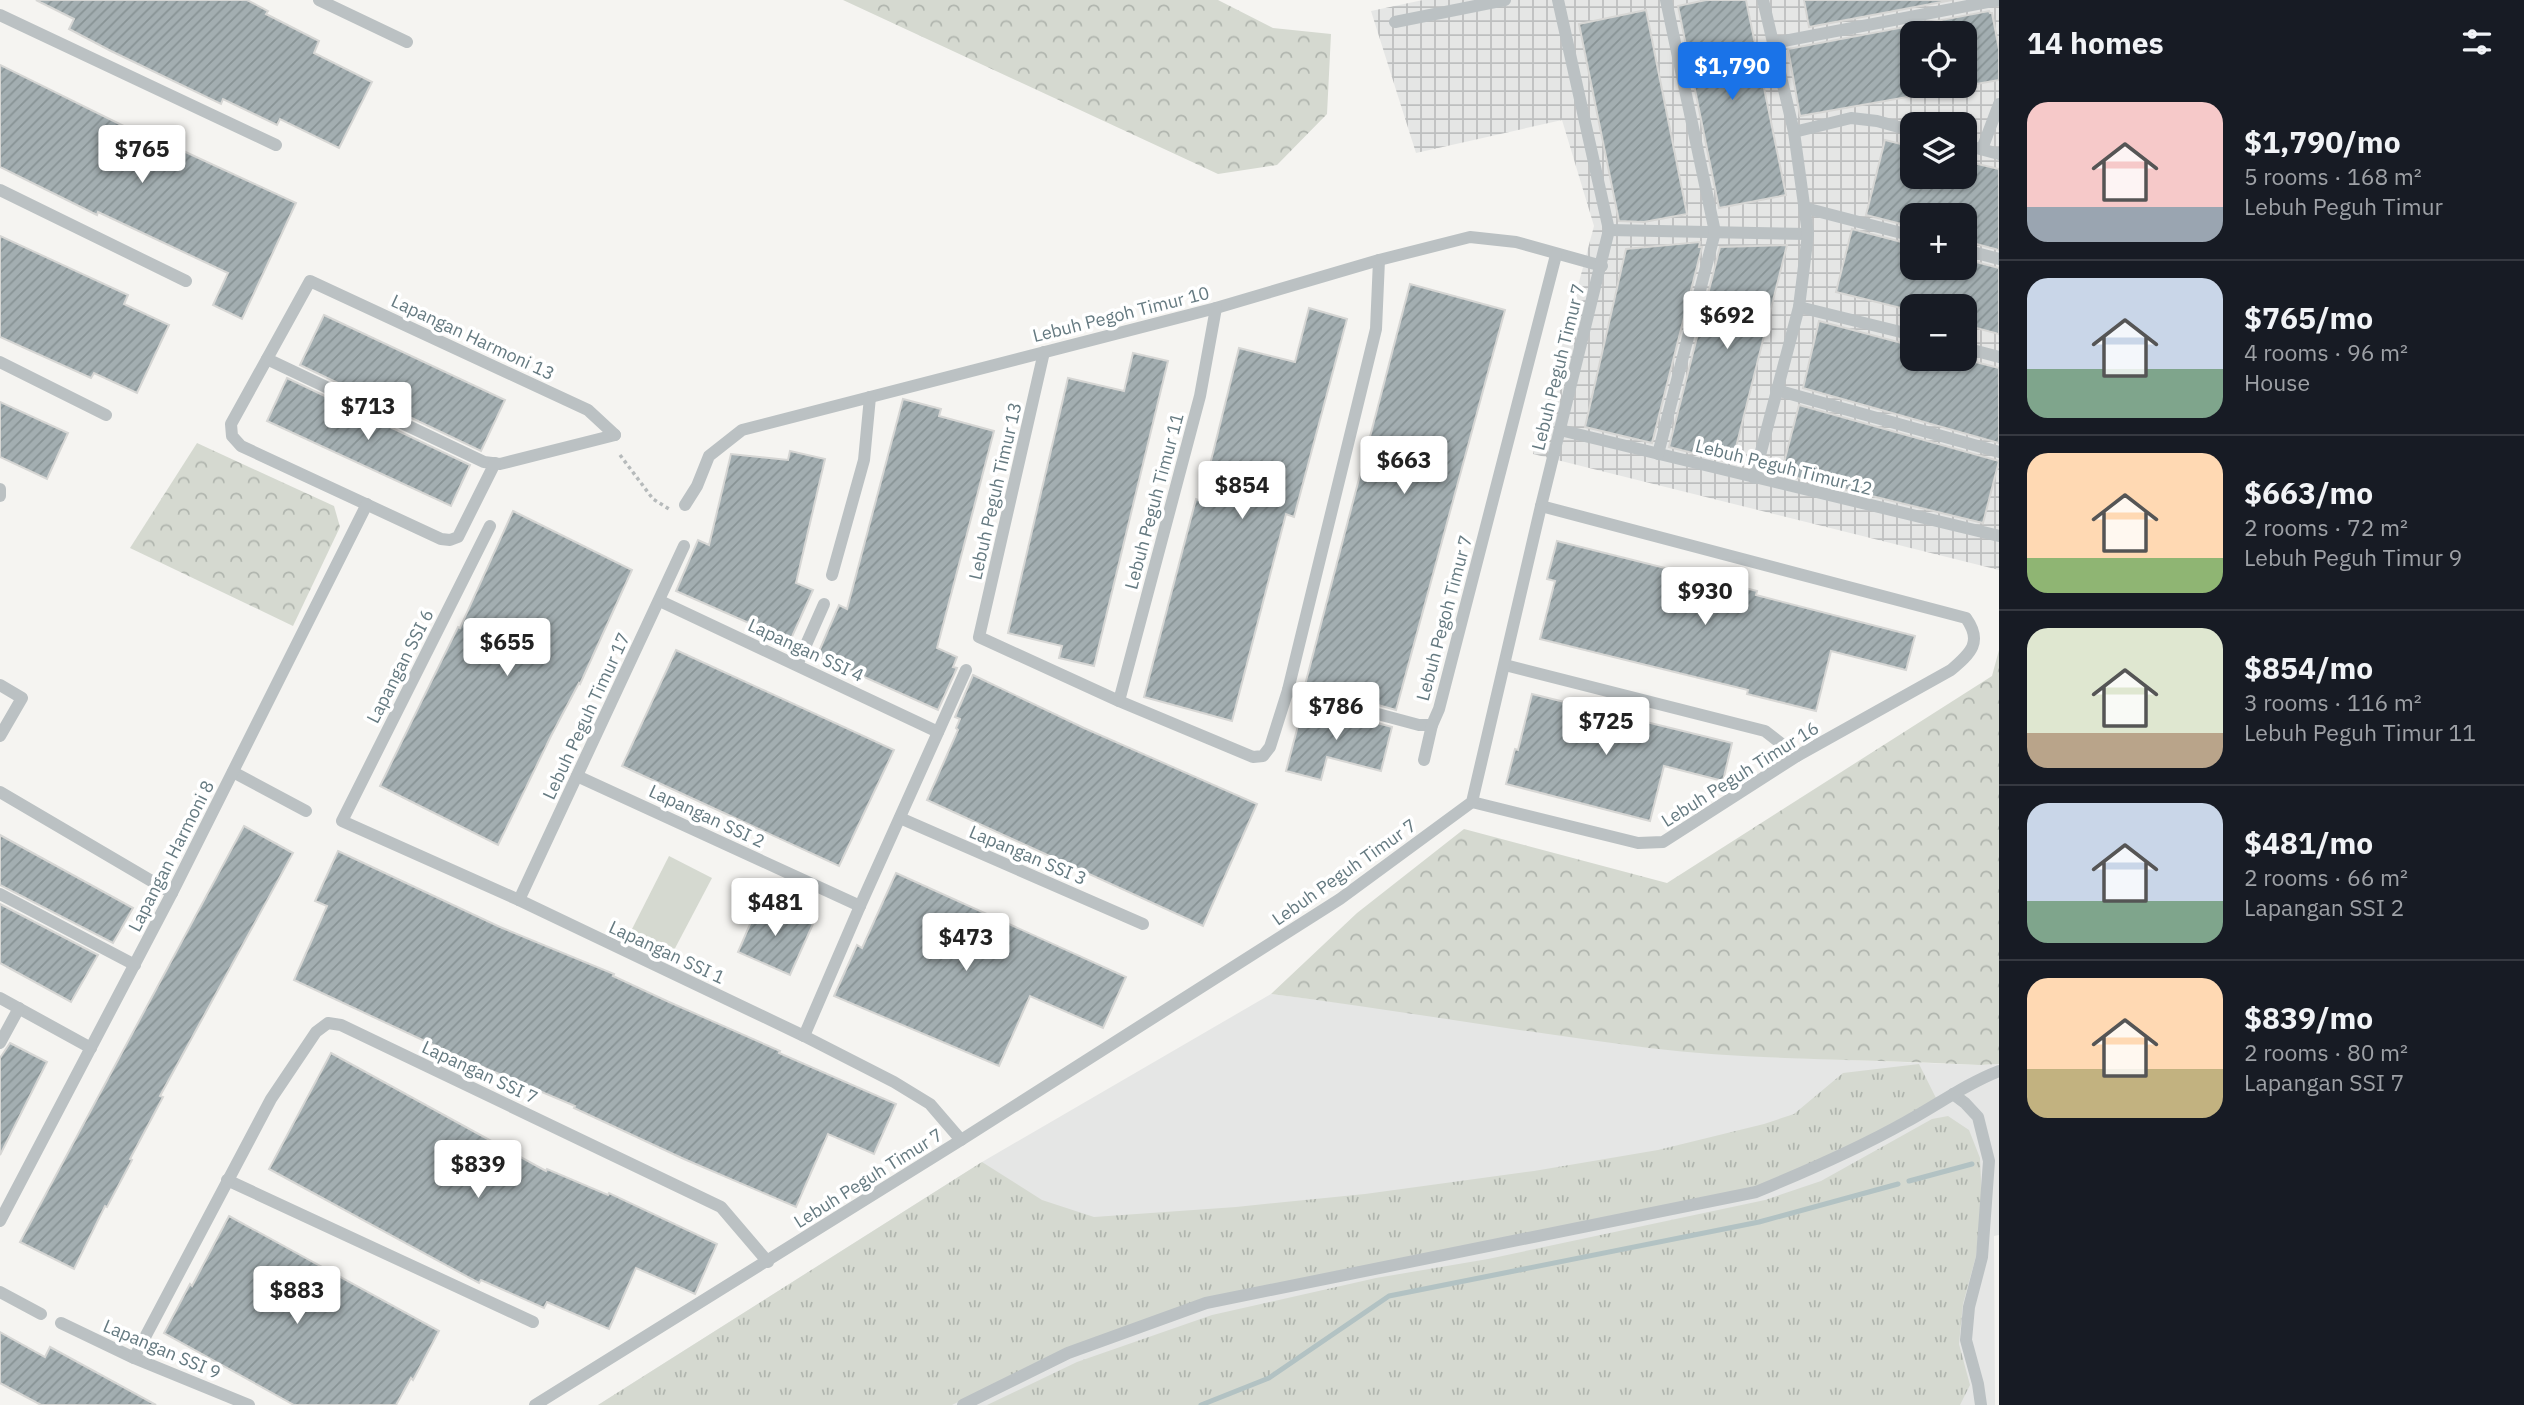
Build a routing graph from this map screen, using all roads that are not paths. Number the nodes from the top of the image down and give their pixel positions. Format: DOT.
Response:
graph roads {
  1 [pos="319,0"];
  2 [pos="1505,0"];
  3 [pos="1558,0"];
  4 [pos="1666,0"];
  5 [pos="1763,0"];
  6 [pos="1999,0"];
  7 [pos="0,15"];
  8 [pos="1395,22"];
  9 [pos="407,42"];
  10 [pos="1773,43"];
  11 [pos="1999,104"];
  12 [pos="1900,127"];
  13 [pos="1794,132"];
  14 [pos="276,145"];
  15 [pos="1977,148"];
  16 [pos="1982,149"];
  17 [pos="1999,154"];
  18 [pos="0,190"];
  19 [pos="1805,208"];
  20 [pos="1609,230"];
  21 [pos="1715,232"];
  22 [pos="1900,233"];
  23 [pos="1808,234"];
  24 [pos="1977,253"];
  25 [pos="1556,254"];
  26 [pos="1999,259"];
  27 [pos="1379,260"];
  28 [pos="1602,266"];
  29 [pos="186,281"];
  30 [pos="1799,307"];
  31 [pos="1216,309"];
  32 [pos="1900,332"];
  33 [pos="1977,351"];
  34 [pos="1045,352"];
  35 [pos="1999,356"];
  36 [pos="267,359"];
  37 [pos="0,362"];
  38 [pos="1776,390"];
  39 [pos="870,397"];
  40 [pos="106,415"];
  41 [pos="1560,430"];
  42 [pos="1999,452"];
  43 [pos="1658,454"];
  44 [pos="495,463"];
  45 [pos="1754,478"];
  46 [pos="0,489"];
  47 [pos="0,496"];
  48 [pos="367,504"];
  49 [pos="685,505"];
  50 [pos="1541,506"];
  51 [pos="490,527"];
  52 [pos="1999,536"];
  53 [pos="684,546"];
  54 [pos="832,575"];
  55 [pos="660,601"];
  56 [pos="824,604"];
  57 [pos="1505,665"];
  58 [pos="797,666"];
  59 [pos="967,670"];
  60 [pos="0,685"];
  61 [pos="1288,690"];
  62 [pos="1119,701"];
  63 [pos="1432,725"];
  64 [pos="937,732"];
  65 [pos="0,736"];
  66 [pos="1797,756"];
  67 [pos="1424,760"];
  68 [pos="233,772"];
  69 [pos="577,776"];
  70 [pos="0,792"];
  71 [pos="1472,802"];
  72 [pos="306,811"];
  73 [pos="900,818"];
  74 [pos="342,821"];
  75 [pos="172,893"];
  76 [pos="0,894"];
  77 [pos="519,900"];
  78 [pos="860,906"];
  79 [pos="1143,924"];
  80 [pos="135,965"];
  81 [pos="0,998"];
  82 [pos="19,1008"];
  83 [pos="804,1036"];
  84 [pos="0,1043"];
  85 [pos="91,1048"];
  86 [pos="1999,1071"];
  87 [pos="1953,1094"];
  88 [pos="961,1140"];
  89 [pos="227,1180"];
  90 [pos="0,1221"];
  91 [pos="768,1262"];
  92 [pos="0,1292"];
  93 [pos="41,1314"];
  94 [pos="533,1322"];
  95 [pos="61,1323"];
  96 [pos="134,1358"];
  97 [pos="249,1405"];
  98 [pos="535,1405"];
  99 [pos="963,1405"];
  100 [pos="1981,1405"];
  1 -- 9 [label="street"];
  2 -- 8 [label="street"];
  3 -- 20 [label="street, Lebuh Peguh Timur 7"];
  4 -- 21 [label="street"];
  5 -- 10 [label="street"];
  6 -- 10 [label="street"];
  7 -- 14 [label="street"];
  10 -- 13 [label="street"];
  11 -- 16 [label="street"];
  12 -- 13 [label="street"];
  13 -- 19 [label="street"];
  15 -- 16 [label="street"];
  16 -- 17 [label="street"];
  18 -- 29 [label="street"];
  19 -- 22 [label="street"];
  19 -- 23 [label="street"];
  20 -- 21 [label="street"];
  20 -- 28 [label="street, Lebuh Peguh Timur 7"];
  21 -- 23 [label="street"];
  21 -- 43 [label="street"];
  23 -- 30 [label="street"];
  24 -- 26 [label="street"];
  25 -- 27 [label="street, Lebuh Pegoh Timur 10"];
  25 -- 28 [label="street, Lebuh Pegoh Timur 10"];
  25 -- 63 [label="street, Lebuh Pegoh Timur 7"];
  27 -- 31 [label="street, Lebuh Pegoh Timur 10"];
  27 -- 61 [label="street"];
  28 -- 41 [label="street, Lebuh Peguh Timur 7"];
  30 -- 32 [label="street"];
  30 -- 38 [label="street"];
  31 -- 34 [label="street, Lebuh Pegoh Timur 10"];
  31 -- 62 [label="street, Lebuh Peguh Timur 11"];
  33 -- 35 [label="street"];
  34 -- 39 [label="street, Lebuh Pegoh Timur 10"];
  34 -- 62 [label="street, Lebuh Peguh Timur 13"];
  36 -- 44 [label="street"];
  36 -- 44 [label="street, Lapangan Harmoni 13"];
  36 -- 48 [label="street"];
  37 -- 40 [label="street"];
  38 -- 42 [label="street"];
  38 -- 45 [label="street"];
  39 -- 49 [label="street, Lebuh Pegoh Timur 10"];
  39 -- 54 [label="street"];
  41 -- 43 [label="street, Lebuh Peguh Timur 12"];
  41 -- 50 [label="street, Lebuh Peguh Timur 7"];
  43 -- 45 [label="street, Lebuh Peguh Timur 12"];
  44 -- 48 [label="street"];
  45 -- 52 [label="street, Lebuh Peguh Timur 12"];
  46 -- 47 [label="street"];
  48 -- 68 [label="street, Lapangan Harmoni 8"];
  50 -- 57 [label="street, Lebuh Peguh Timur 7"];
  50 -- 66 [label="street, Lebuh Peguh Timur 16"];
  51 -- 74 [label="street, Lapangan SSI 6"];
  53 -- 55 [label="street, Lebuh Peguh Timur 17"];
  55 -- 58 [label="street, Lapangan SSI 4"];
  55 -- 69 [label="street, Lebuh Peguh Timur 17"];
  56 -- 58 [label="street"];
  57 -- 66 [label="street"];
  57 -- 71 [label="street, Lebuh Peguh Timur 7"];
  58 -- 64 [label="street, Lapangan SSI 4"];
  59 -- 64 [label="street"];
  60 -- 65 [label="street"];
  61 -- 62 [label="street"];
  61 -- 63 [label="street, Lebuh Pegoh Timur 7"];
  63 -- 67 [label="street"];
  64 -- 73 [label="street"];
  66 -- 71 [label="street, Lebuh Peguh Timur 16"];
  68 -- 72 [label="street"];
  68 -- 75 [label="street, Lapangan Harmoni 8"];
  69 -- 77 [label="street, Lebuh Peguh Timur 17"];
  69 -- 78 [label="street, Lapangan SSI 2"];
  70 -- 75 [label="street"];
  71 -- 88 [label="street, Lebuh Peguh Timur 7"];
  73 -- 78 [label="street"];
  73 -- 79 [label="street, Lapangan SSI 3"];
  74 -- 77 [label="street, Lapangan SSI 1"];
  75 -- 80 [label="street, Lapangan Harmoni 8"];
  76 -- 80 [label="street"];
  77 -- 83 [label="street, Lapangan SSI 1"];
  78 -- 83 [label="street"];
  80 -- 85 [label="street, Lapangan Harmoni 8"];
  81 -- 82 [label="street"];
  82 -- 84 [label="street"];
  82 -- 85 [label="street"];
  83 -- 88 [label="street, Lapangan SSI 1"];
  85 -- 90 [label="street, Lapangan Harmoni 8"];
  86 -- 87 [label="street"];
  87 -- 99 [label="street"];
  87 -- 100 [label="street"];
  88 -- 91 [label="street, Lebuh Peguh Timur 7"];
  89 -- 91 [label="street, Lapangan SSI 7"];
  89 -- 94 [label="street"];
  89 -- 96 [label="street, Lapangan SSI 7"];
  91 -- 98 [label="street, Lebuh Peguh Timur 7"];
  92 -- 93 [label="street"];
  95 -- 96 [label="street, Lapangan SSI 9"];
  96 -- 97 [label="street, Lapangan SSI 9"];
}
